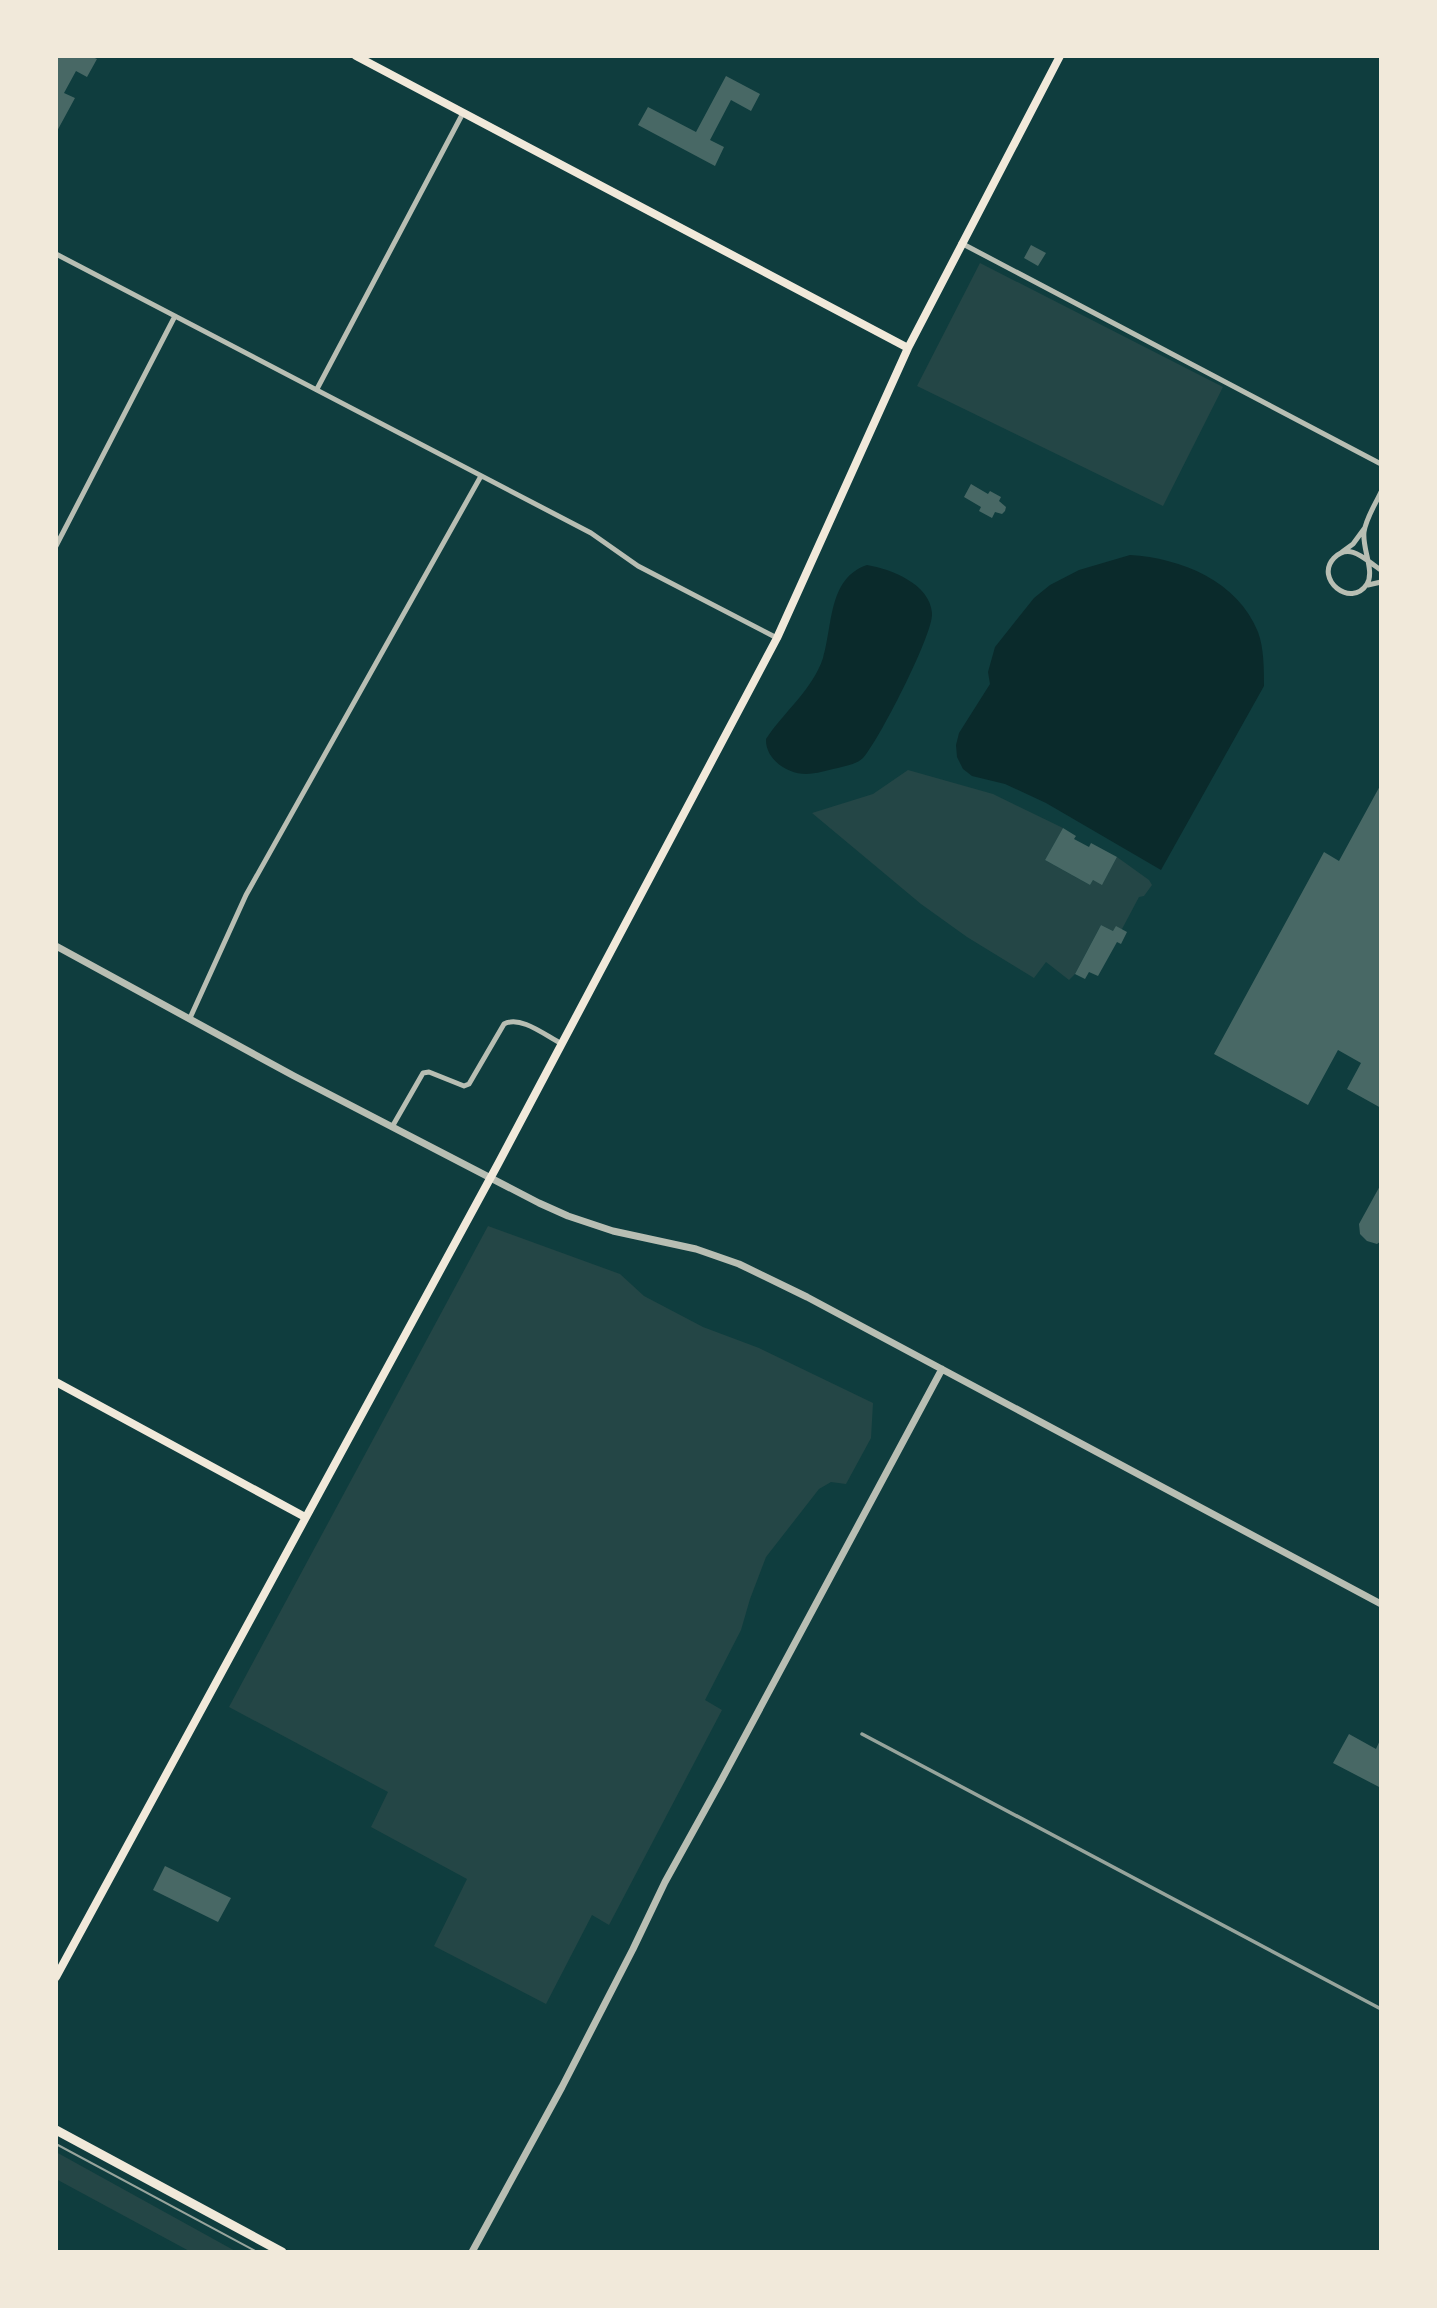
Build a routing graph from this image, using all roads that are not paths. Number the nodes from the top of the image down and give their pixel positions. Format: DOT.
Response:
graph roads {
  1 [pos="356,56"];
  2 [pos="1060,56"];
  3 [pos="463,113"];
  4 [pos="961,243"];
  5 [pos="56,254"];
  6 [pos="175,316"];
  7 [pos="908,348"];
  8 [pos="317,389"];
  9 [pos="1381,464"];
  10 [pos="481,476"];
  11 [pos="1381,492"];
  12 [pos="1364,529"];
  13 [pos="56,546"];
  14 [pos="1341,553"];
  15 [pos="1367,560"];
  16 [pos="1381,570"];
  17 [pos="1381,582"];
  18 [pos="1365,587"];
  19 [pos="777,638"];
  20 [pos="56,946"];
  21 [pos="190,1018"];
  22 [pos="562,1044"];
  23 [pos="392,1127"];
  24 [pos="490,1179"];
  25 [pos="942,1369"];
  26 [pos="56,1382"];
  27 [pos="305,1517"];
  28 [pos="1381,1604"];
  29 [pos="56,1977"];
  30 [pos="56,2130"];
  31 [pos="282,2252"];
  32 [pos="472,2252"];
  1 -- 3 [label="main road"];
  2 -- 4 [label="main road"];
  3 -- 7 [label="main road"];
  3 -- 8 [label="street"];
  4 -- 7 [label="main road"];
  4 -- 9 [label="street"];
  5 -- 6 [label="street"];
  6 -- 8 [label="street"];
  6 -- 13 [label="street"];
  7 -- 19 [label="main road"];
  8 -- 10 [label="street"];
  10 -- 19 [label="street"];
  10 -- 21 [label="street"];
  11 -- 12 [label="street"];
  12 -- 14 [label="street"];
  12 -- 15 [label="street"];
  14 -- 15 [label="street"];
  14 -- 18 [label="street"];
  15 -- 16 [label="street"];
  15 -- 18 [label="street"];
  17 -- 18 [label="street"];
  19 -- 22 [label="main road"];
  20 -- 21 [label="street"];
  21 -- 23 [label="street"];
  22 -- 23 [label="street"];
  22 -- 24 [label="main road"];
  23 -- 24 [label="street"];
  24 -- 25 [label="street"];
  24 -- 27 [label="main road"];
  25 -- 28 [label="street"];
  25 -- 32 [label="street"];
  26 -- 27 [label="main road"];
  27 -- 29 [label="main road"];
  30 -- 31 [label="main road"];
}
